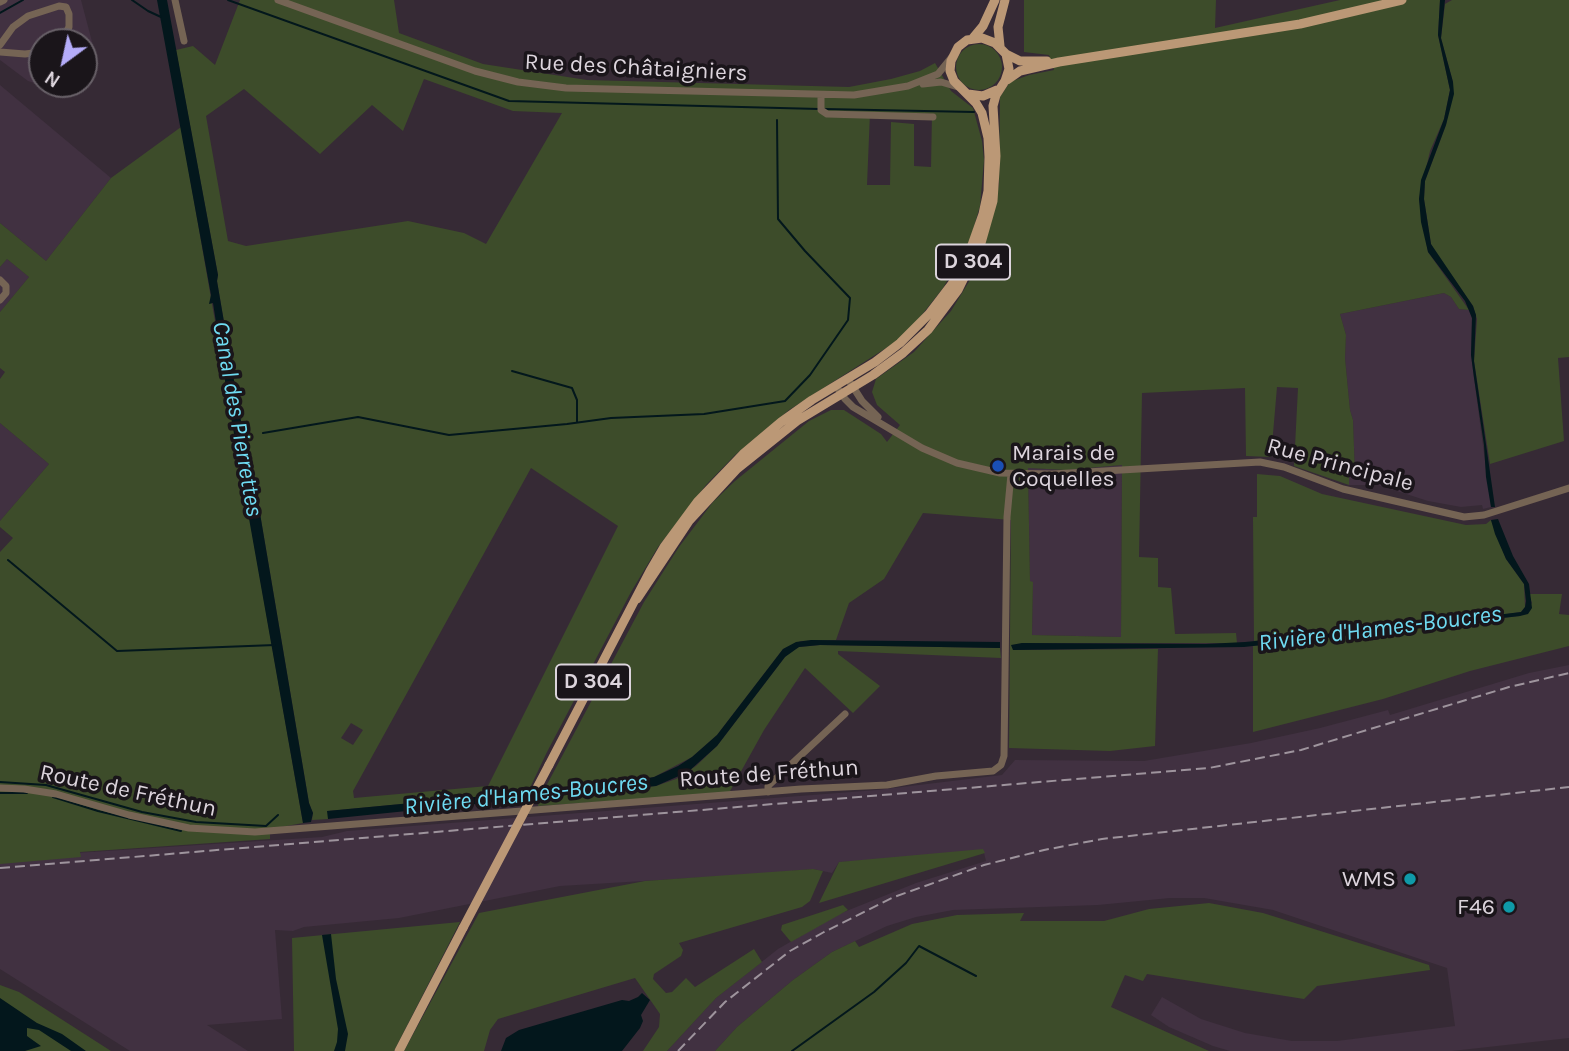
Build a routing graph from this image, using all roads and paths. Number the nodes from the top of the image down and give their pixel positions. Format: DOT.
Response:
graph roads {
  1 [pos="176,0"];
  2 [pos="278,0"];
  3 [pos="995,0"];
  4 [pos="1005,0"];
  5 [pos="1402,0"];
  6 [pos="68,28"];
  7 [pos="973,38"];
  8 [pos="184,41"];
  9 [pos="0,45"];
  10 [pos="1003,50"];
  11 [pos="0,52"];
  12 [pos="28,52"];
  13 [pos="952,58"];
  14 [pos="1059,62"];
  15 [pos="1002,85"];
  16 [pos="908,86"];
  17 [pos="958,87"];
  18 [pos="966,93"];
  19 [pos="821,103"];
  20 [pos="933,117"];
  21 [pos="0,280"];
  22 [pos="0,300"];
  23 [pos="850,383"];
  24 [pos="838,390"];
  25 [pos="897,433"];
  26 [pos="1011,474"];
  27 [pos="1569,488"];
  28 [pos="845,714"];
  29 [pos="0,789"];
  30 [pos="768,792"];
  31 [pos="398,1051"];
  1 -- 8 [label="street"];
  2 -- 19 [label="street, Rue des Châtaigniers"];
  3 -- 7 [label="main road"];
  4 -- 10 [label="main road"];
  5 -- 14 [label="main road"];
  6 -- 9 [label="street"];
  7 -- 10 [label="main road"];
  7 -- 13 [label="main road"];
  10 -- 14 [label="main road"];
  10 -- 15 [label="main road"];
  11 -- 12 [label="street"];
  13 -- 16 [label="street, Rue des Châtaigniers"];
  13 -- 17 [label="main road"];
  14 -- 15 [label="main road"];
  15 -- 18 [label="main road"];
  15 -- 23 [label="main road, D 304"];
  16 -- 17 [label="street"];
  16 -- 19 [label="street, Rue des Châtaigniers"];
  17 -- 18 [label="main road"];
  18 -- 23 [label="main road, D 304"];
  19 -- 20 [label="street"];
  21 -- 22 [label="street"];
  23 -- 24 [label="main road, D 304"];
  23 -- 25 [label="street"];
  24 -- 25 [label="street"];
  24 -- 31 [label="main road, D 304, bridge"];
  25 -- 26 [label="street, Rue Principale"];
  26 -- 27 [label="street, Rue Principale"];
  26 -- 30 [label="street, Route de Fréthun"];
  28 -- 30 [label="street"];
  29 -- 30 [label="street, Route de Fréthun"];
}
